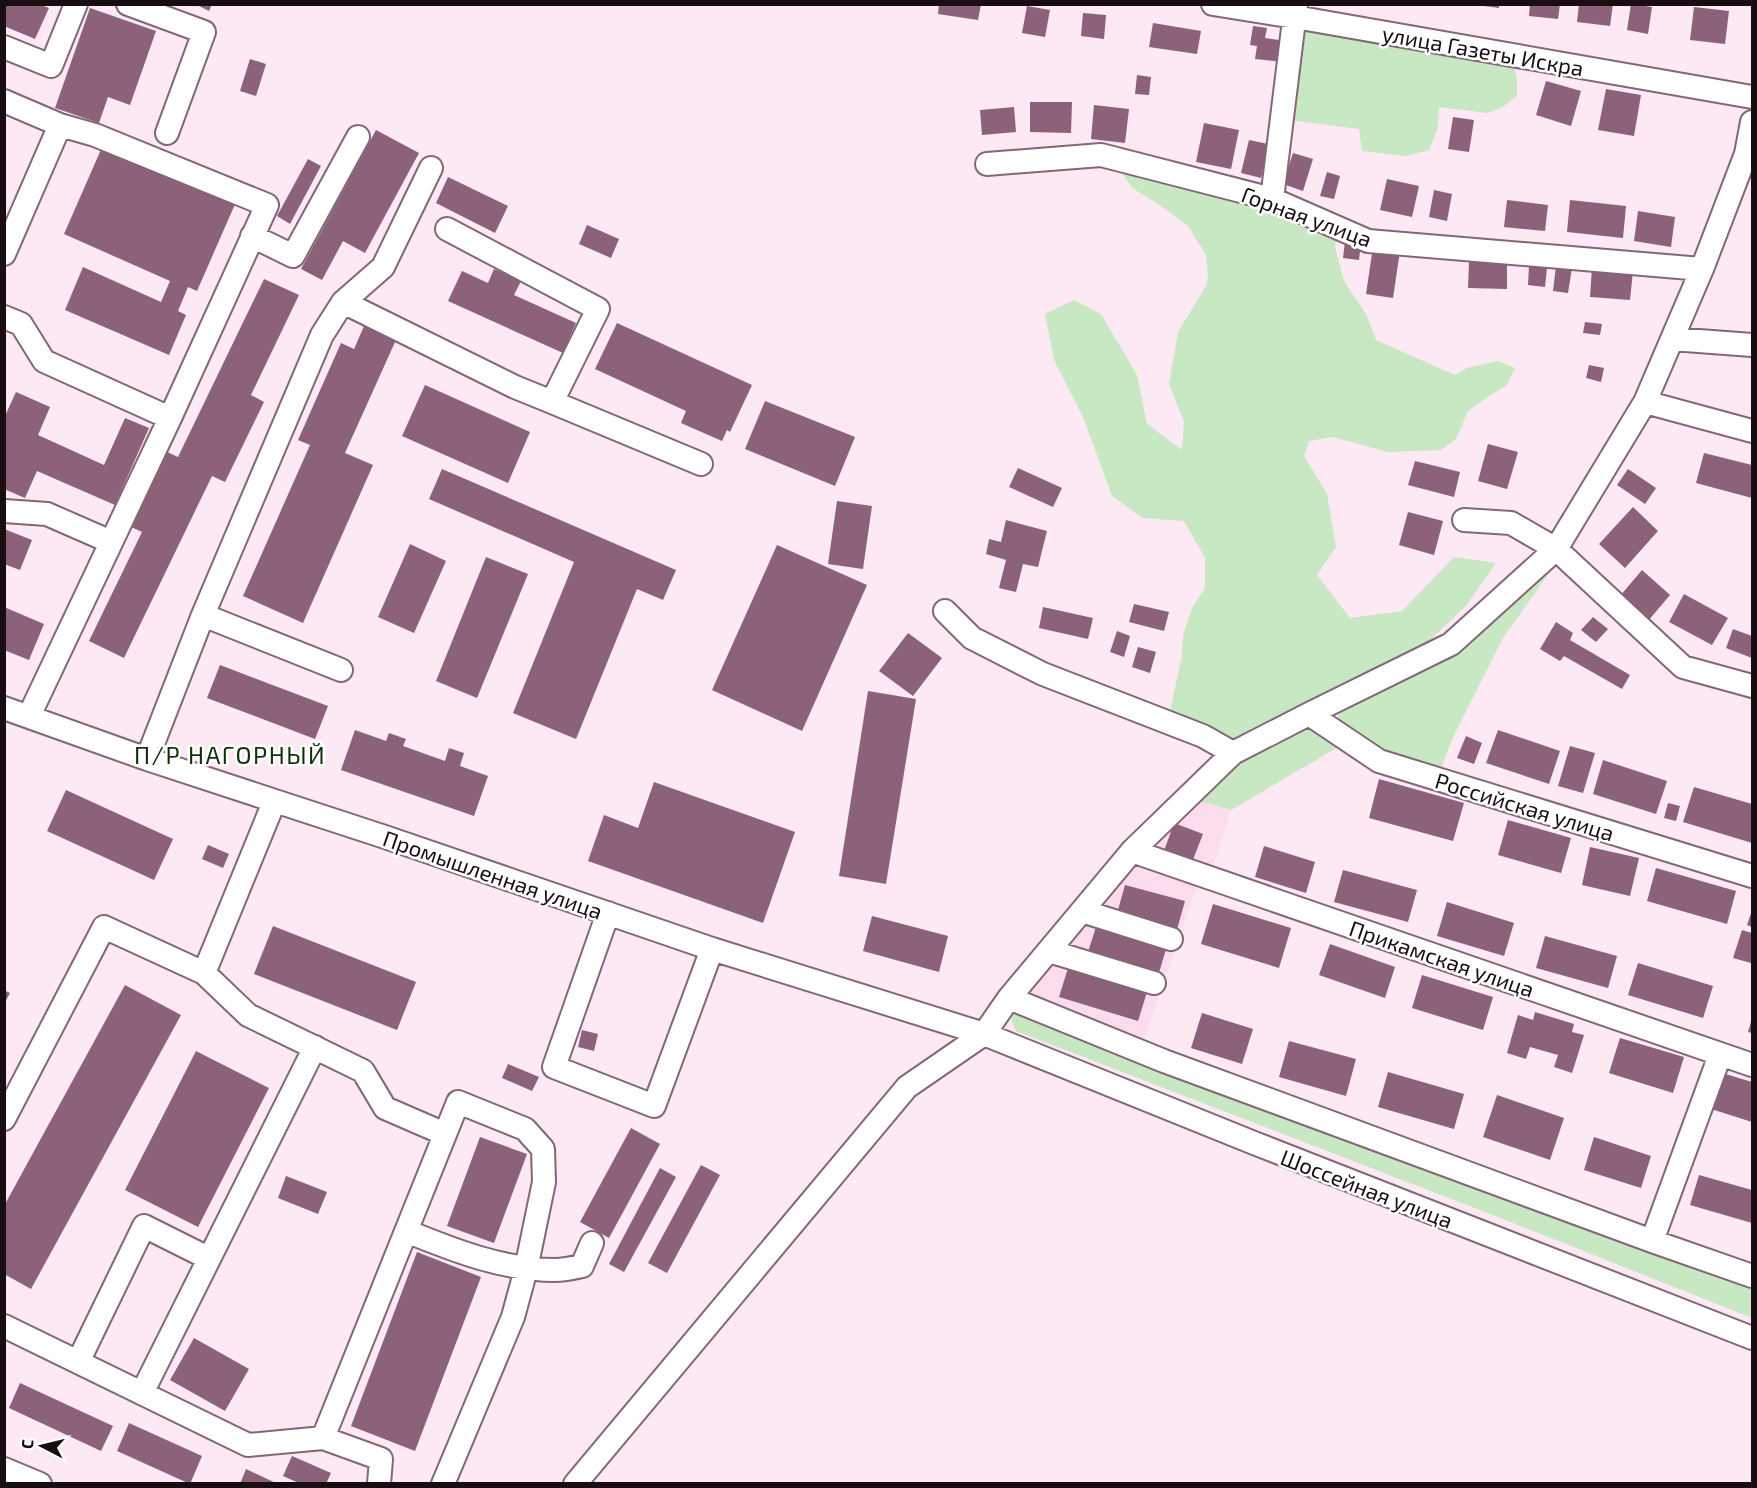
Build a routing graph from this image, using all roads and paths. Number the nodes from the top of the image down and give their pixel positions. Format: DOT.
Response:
graph roads {
  1 [pos="76,4"];
  2 [pos="128,4"];
  3 [pos="1213,4"];
  4 [pos="1296,11"];
  5 [pos="4,47"];
  6 [pos="1752,97"];
  7 [pos="4,101"];
  8 [pos="1752,122"];
  9 [pos="60,125"];
  10 [pos="167,134"];
  11 [pos="358,137"];
  12 [pos="1749,155"];
  13 [pos="987,164"];
  14 [pos="431,168"];
  15 [pos="1272,199"];
  16 [pos="447,229"];
  17 [pos="252,236"];
  18 [pos="7,240"];
  19 [pos="1702,269"];
  20 [pos="343,302"];
  21 [pos="4,317"];
  22 [pos="1672,339"];
  23 [pos="1752,345"];
  24 [pos="552,402"];
  25 [pos="1645,402"];
  26 [pos="170,418"];
  27 [pos="1752,431"];
  28 [pos="701,464"];
  29 [pos="4,511"];
  30 [pos="1464,520"];
  31 [pos="111,542"];
  32 [pos="1556,549"];
  33 [pos="945,610"];
  34 [pos="203,615"];
  35 [pos="341,670"];
  36 [pos="1752,686"];
  37 [pos="4,708"];
  38 [pos="1308,714"];
  39 [pos="29,716"];
  40 [pos="1233,753"];
  41 [pos="147,759"];
  42 [pos="274,802"];
  43 [pos="1132,851"];
  44 [pos="1752,876"];
  45 [pos="1082,911"];
  46 [pos="608,913"];
  47 [pos="1171,939"];
  48 [pos="712,949"];
  49 [pos="1049,951"];
  50 [pos="204,973"];
  51 [pos="1154,983"];
  52 [pos="1013,994"];
  53 [pos="1133,1032"];
  54 [pos="984,1034"];
  55 [pos="315,1047"];
  56 [pos="1720,1054"];
  57 [pos="1752,1065"];
  58 [pos="4,1119"];
  59 [pos="445,1134"];
  60 [pos="406,1231"];
  61 [pos="1652,1241"];
  62 [pos="592,1243"];
  63 [pos="208,1258"];
  64 [pos="526,1269"];
  65 [pos="1752,1275"];
  66 [pos="4,1326"];
  67 [pos="1752,1338"];
  68 [pos="78,1362"];
  69 [pos="142,1393"];
  70 [pos="323,1438"];
  71 [pos="4,1469"];
  72 [pos="40,1484"];
  73 [pos="379,1484"];
  74 [pos="443,1484"];
  75 [pos="575,1484"];
  1 -- 5 [label="street"];
  2 -- 10 [label="street"];
  3 -- 4 [label="street, улица Газеты Искра"];
  4 -- 6 [label="street, улица Газеты Искра"];
  4 -- 15 [label="street"];
  7 -- 9 [label="street"];
  8 -- 12 [label="street"];
  9 -- 17 [label="street"];
  9 -- 18 [label="street"];
  11 -- 17 [label="street"];
  12 -- 19 [label="street"];
  13 -- 15 [label="street, Горная улица"];
  14 -- 20 [label="street"];
  15 -- 19 [label="street, Горная улица"];
  16 -- 24 [label="street"];
  17 -- 26 [label="street"];
  19 -- 22 [label="street"];
  20 -- 24 [label="street"];
  20 -- 34 [label="street"];
  21 -- 26 [label="street"];
  22 -- 23 [label="street"];
  22 -- 25 [label="street"];
  24 -- 28 [label="street"];
  25 -- 27 [label="street"];
  25 -- 32 [label="street"];
  26 -- 31 [label="street"];
  29 -- 31 [label="street"];
  30 -- 32 [label="street"];
  31 -- 39 [label="street"];
  32 -- 36 [label="street"];
  32 -- 38 [label="street"];
  33 -- 40 [label="street"];
  34 -- 35 [label="street"];
  34 -- 41 [label="street"];
  37 -- 39 [label="street, Промышленная улица"];
  38 -- 40 [label="street"];
  38 -- 44 [label="street, Российская улица"];
  39 -- 41 [label="street, Промышленная улица"];
  40 -- 43 [label="street"];
  41 -- 42 [label="street, Промышленная улица"];
  42 -- 46 [label="street, Промышленная улица"];
  42 -- 50 [label="street"];
  43 -- 45 [label="street"];
  43 -- 56 [label="street, Прикамская улица"];
  45 -- 47 [label="street"];
  45 -- 49 [label="street"];
  46 -- 48 [label="street, Промышленная улица"];
  46 -- 48 [label="street"];
  48 -- 54 [label="street, Промышленная улица"];
  49 -- 51 [label="street"];
  49 -- 52 [label="street"];
  50 -- 55 [label="street"];
  50 -- 58 [label="street"];
  52 -- 53 [label="street"];
  52 -- 54 [label="street"];
  52 -- 61 [label="street"];
  54 -- 67 [label="street, Шоссейная улица"];
  54 -- 75 [label="street"];
  55 -- 59 [label="street"];
  55 -- 63 [label="street"];
  56 -- 57 [label="street, Прикамская улица"];
  56 -- 61 [label="street"];
  59 -- 60 [label="street"];
  59 -- 64 [label="street"];
  60 -- 64 [label="street"];
  60 -- 70 [label="street"];
  61 -- 65 [label="street"];
  62 -- 64 [label="street"];
  63 -- 68 [label="street"];
  63 -- 69 [label="street"];
  64 -- 74 [label="street"];
  66 -- 68 [label="street"];
  68 -- 69 [label="street"];
  69 -- 70 [label="street"];
  70 -- 73 [label="street"];
  71 -- 72 [label="street"];
}
